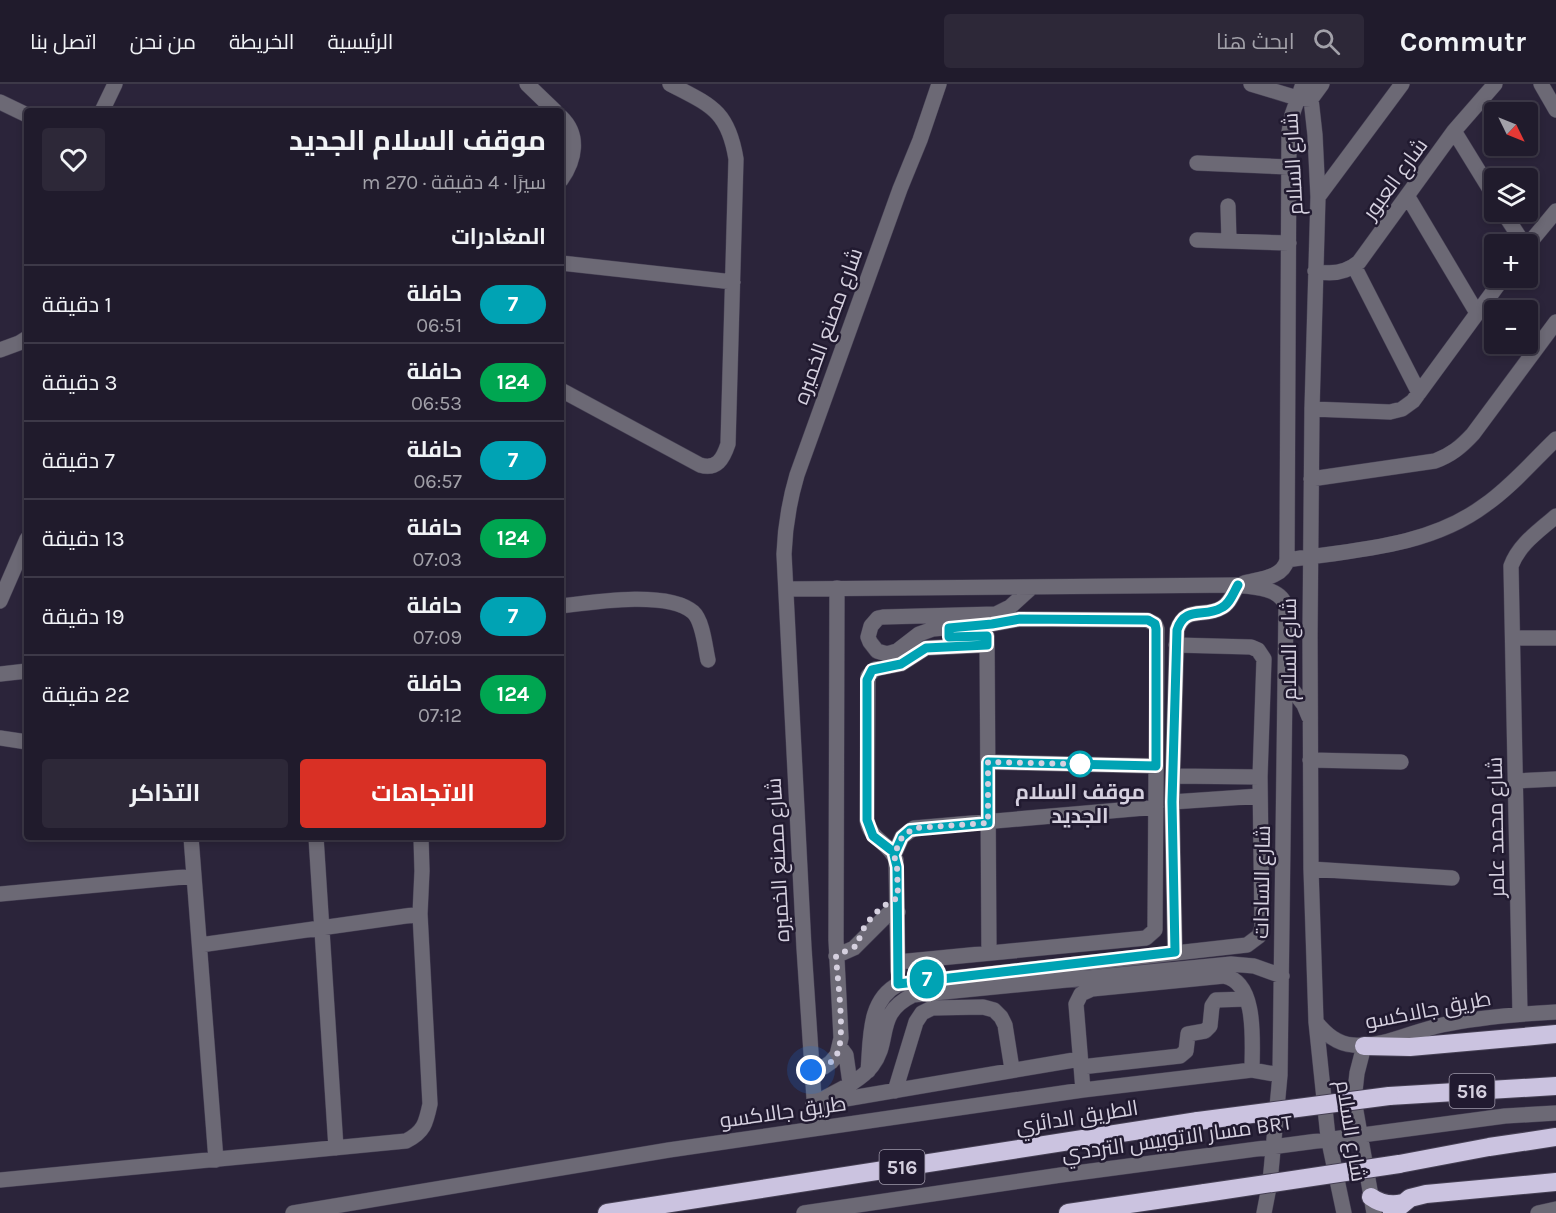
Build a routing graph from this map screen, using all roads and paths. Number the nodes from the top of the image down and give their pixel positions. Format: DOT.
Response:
graph roads {
  1 [pos="115,84"];
  2 [pos="527,84"];
  3 [pos="670,84"];
  4 [pos="939,84"];
  5 [pos="1251,84"];
  6 [pos="1322,84"];
  7 [pos="1402,84"];
  8 [pos="1495,84"];
  9 [pos="1541,84"];
  10 [pos="1304,91"];
  11 [pos="0,102"];
  12 [pos="103,108"];
  13 [pos="552,108"];
  14 [pos="1556,110"];
  15 [pos="24,114"];
  16 [pos="564,120"];
  17 [pos="1454,131"];
  18 [pos="1197,163"];
  19 [pos="1289,167"];
  20 [pos="564,174"];
  21 [pos="1484,180"];
  22 [pos="1318,197"];
  23 [pos="1408,197"];
  24 [pos="1228,206"];
  25 [pos="1556,211"];
  26 [pos="1535,234"];
  27 [pos="1197,240"];
  28 [pos="1229,241"];
  29 [pos="1289,243"];
  30 [pos="564,263"];
  31 [pos="1354,266"];
  32 [pos="1315,272"];
  33 [pos="733,282"];
  34 [pos="1496,288"];
  35 [pos="1477,314"];
  36 [pos="1556,322"];
  37 [pos="24,340"];
  38 [pos="0,350"];
  39 [pos="564,392"];
  40 [pos="1419,393"];
  41 [pos="1312,409"];
  42 [pos="1556,439"];
  43 [pos="1311,479"];
  44 [pos="1556,516"];
  45 [pos="24,546"];
  46 [pos="1311,556"];
  47 [pos="1287,560"];
  48 [pos="1238,585"];
  49 [pos="1032,587"];
  50 [pos="837,588"];
  51 [pos="786,589"];
  52 [pos="0,600"];
  53 [pos="564,606"];
  54 [pos="949,632"];
  55 [pos="1514,638"];
  56 [pos="1556,638"];
  57 [pos="990,639"];
  58 [pos="1176,645"];
  59 [pos="708,660"];
  60 [pos="24,671"];
  61 [pos="0,674"];
  62 [pos="1286,680"];
  63 [pos="1310,720"];
  64 [pos="0,738"];
  65 [pos="24,742"];
  66 [pos="1310,760"];
  67 [pos="988,762"];
  68 [pos="1401,762"];
  69 [pos="1156,766"];
  70 [pos="1173,776"];
  71 [pos="1260,777"];
  72 [pos="1556,779"];
  73 [pos="1516,781"];
  74 [pos="1260,796"];
  75 [pos="1172,802"];
  76 [pos="1156,807"];
  77 [pos="988,823"];
  78 [pos="191,840"];
  79 [pos="316,840"];
  80 [pos="421,840"];
  81 [pos="894,855"];
  82 [pos="1311,869"];
  83 [pos="194,876"];
  84 [pos="1452,878"];
  85 [pos="0,894"];
  86 [pos="898,905"];
  87 [pos="420,914"];
  88 [pos="322,927"];
  89 [pos="200,945"];
  90 [pos="1175,952"];
  91 [pos="990,953"];
  92 [pos="836,956"];
  93 [pos="898,962"];
  94 [pos="1282,976"];
  95 [pos="898,984"];
  96 [pos="996,986"];
  97 [pos="1246,999"];
  98 [pos="994,1010"];
  99 [pos="1556,1012"];
  100 [pos="1520,1014"];
  101 [pos="1316,1022"];
  102 [pos="1556,1034"];
  103 [pos="1364,1046"];
  104 [pos="840,1047"];
  105 [pos="1080,1063"];
  106 [pos="871,1067"];
  107 [pos="902,1067"];
  108 [pos="811,1070"];
  109 [pos="1012,1070"];
  110 [pos="1252,1070"];
  111 [pos="1280,1076"];
  112 [pos="850,1083"];
  113 [pos="1556,1086"];
  114 [pos="1083,1089"];
  115 [pos="895,1091"];
  116 [pos="813,1104"];
  117 [pos="1556,1113"];
  118 [pos="816,1128"];
  119 [pos="1556,1137"];
  120 [pos="336,1148"];
  121 [pos="216,1160"];
  122 [pos="0,1180"];
  123 [pos="1556,1182"];
  124 [pos="1372,1205"];
  125 [pos="1398,1208"];
  126 [pos="1556,1209"];
  127 [pos="293,1213"];
  128 [pos="607,1213"];
  129 [pos="804,1213"];
  130 [pos="1068,1213"];
  131 [pos="1264,1213"];
  132 [pos="1344,1213"];
  133 [pos="1538,1213"];
  1 -- 12 [label="street"];
  2 -- 13 [label="street"];
  3 -- 33 [label="street"];
  4 -- 51 [label="street, شارع مصنع الخميره"];
  5 -- 10 [label="street"];
  6 -- 10 [label="street"];
  7 -- 22 [label="street"];
  8 -- 17 [label="street, شارع العبور"];
  9 -- 14 [label="street"];
  10 -- 19 [label="street, شارع السلام"];
  10 -- 22 [label="street, شارع السلام"];
  11 -- 15 [label="street"];
  16 -- 20 [label="street"];
  17 -- 21 [label="street"];
  17 -- 23 [label="street, شارع العبور"];
  18 -- 19 [label="street"];
  19 -- 29 [label="street, شارع السلام"];
  22 -- 32 [label="street, شارع السلام"];
  23 -- 31 [label="street, شارع العبور"];
  23 -- 35 [label="street"];
  24 -- 28 [label="street"];
  25 -- 26 [label="street"];
  27 -- 28 [label="street"];
  28 -- 29 [label="street"];
  29 -- 47 [label="street, شارع السلام"];
  30 -- 33 [label="street"];
  31 -- 32 [label="street"];
  31 -- 40 [label="street"];
  32 -- 41 [label="street, شارع السلام"];
  33 -- 39 [label="street"];
  34 -- 35 [label="street"];
  35 -- 40 [label="street"];
  36 -- 43 [label="street"];
  37 -- 38 [label="street"];
  40 -- 41 [label="street"];
  41 -- 43 [label="street, شارع السلام"];
  42 -- 46 [label="street"];
  43 -- 46 [label="street, شارع السلام"];
  44 -- 55 [label="street, شارع محمد عامر"];
  45 -- 52 [label="street"];
  46 -- 47 [label="street"];
  46 -- 63 [label="street, شارع السلام"];
  47 -- 48 [label="street, شارع السلام"];
  48 -- 49 [label="street"];
  48 -- 58 [label="street"];
  48 -- 62 [label="street, شارع السادات"];
  49 -- 50 [label="street"];
  49 -- 54 [label="street"];
  50 -- 51 [label="street"];
  50 -- 92 [label="street"];
  51 -- 108 [label="street, شارع مصنع الخميره"];
  53 -- 59 [label="street"];
  54 -- 57 [label="street"];
  54 -- 69 [label="street"];
  55 -- 56 [label="street"];
  55 -- 73 [label="street, شارع محمد عامر"];
  57 -- 67 [label="street"];
  57 -- 81 [label="street"];
  58 -- 70 [label="street"];
  58 -- 71 [label="street"];
  60 -- 61 [label="street"];
  62 -- 63 [label="street"];
  62 -- 94 [label="street, شارع السادات"];
  63 -- 66 [label="street, شارع السلام"];
  64 -- 65 [label="street"];
  66 -- 68 [label="street"];
  66 -- 82 [label="street, شارع السلام"];
  67 -- 69 [label="street"];
  67 -- 77 [label="street"];
  69 -- 76 [label="street"];
  70 -- 71 [label="street"];
  70 -- 75 [label="street"];
  71 -- 74 [label="street"];
  72 -- 73 [label="street"];
  73 -- 100 [label="street, شارع محمد عامر"];
  74 -- 75 [label="street"];
  74 -- 90 [label="street"];
  75 -- 90 [label="street"];
  76 -- 77 [label="street"];
  76 -- 91 [label="street"];
  77 -- 81 [label="street"];
  77 -- 91 [label="street"];
  78 -- 83 [label="street"];
  79 -- 88 [label="street"];
  80 -- 87 [label="street"];
  81 -- 86 [label="street"];
  82 -- 84 [label="street"];
  82 -- 101 [label="street, شارع السلام"];
  83 -- 85 [label="street"];
  83 -- 89 [label="street"];
  86 -- 92 [label="street"];
  86 -- 93 [label="street"];
  87 -- 88 [label="street"];
  87 -- 120 [label="street"];
  88 -- 89 [label="street"];
  88 -- 120 [label="street"];
  89 -- 121 [label="street"];
  90 -- 95 [label="street"];
  91 -- 93 [label="street"];
  92 -- 104 [label="street"];
  93 -- 95 [label="street"];
  94 -- 96 [label="street"];
  94 -- 111 [label="street, شارع السادات"];
  95 -- 106 [label="street"];
  96 -- 98 [label="street"];
  96 -- 106 [label="street"];
  97 -- 105 [label="street"];
  97 -- 105 [label="street"];
  97 -- 110 [label="street"];
  98 -- 107 [label="street"];
  98 -- 109 [label="street"];
  99 -- 100 [label="street, طريق جالاكسو"];
  100 -- 103 [label="street, طريق جالاكسو"];
  101 -- 103 [label="street, طريق جالاكسو"];
  101 -- 132 [label="street, شارع السلام"];
  102 -- 103 [label="highway"];
  103 -- 124 [label="street"];
  104 -- 108 [label="street"];
  104 -- 112 [label="street"];
  105 -- 109 [label="street"];
  105 -- 114 [label="street"];
  106 -- 107 [label="street"];
  106 -- 112 [label="street"];
  107 -- 115 [label="street"];
  108 -- 116 [label="street, شارع مصنع الخميره"];
  109 -- 115 [label="street"];
  110 -- 111 [label="street, طريق جالاكسو"];
  110 -- 114 [label="street, طريق جالاكسو"];
  111 -- 131 [label="street, شارع السادات"];
  112 -- 116 [label="street"];
  113 -- 128 [label="highway, الطريق الدائري / 516, bridge"];
  114 -- 118 [label="street, طريق جالاكسو"];
  115 -- 116 [label="street"];
  116 -- 118 [label="street, شارع مصنع الخميره"];
  117 -- 129 [label="street, مسار الاتوبيس الترددي BRT"];
  118 -- 127 [label="street, طريق جالاكسو"];
  119 -- 130 [label="highway, bridge"];
  120 -- 121 [label="street"];
  121 -- 122 [label="street"];
  123 -- 125 [label="highway"];
  124 -- 125 [label="highway"];
  126 -- 133 [label="street"];
}
